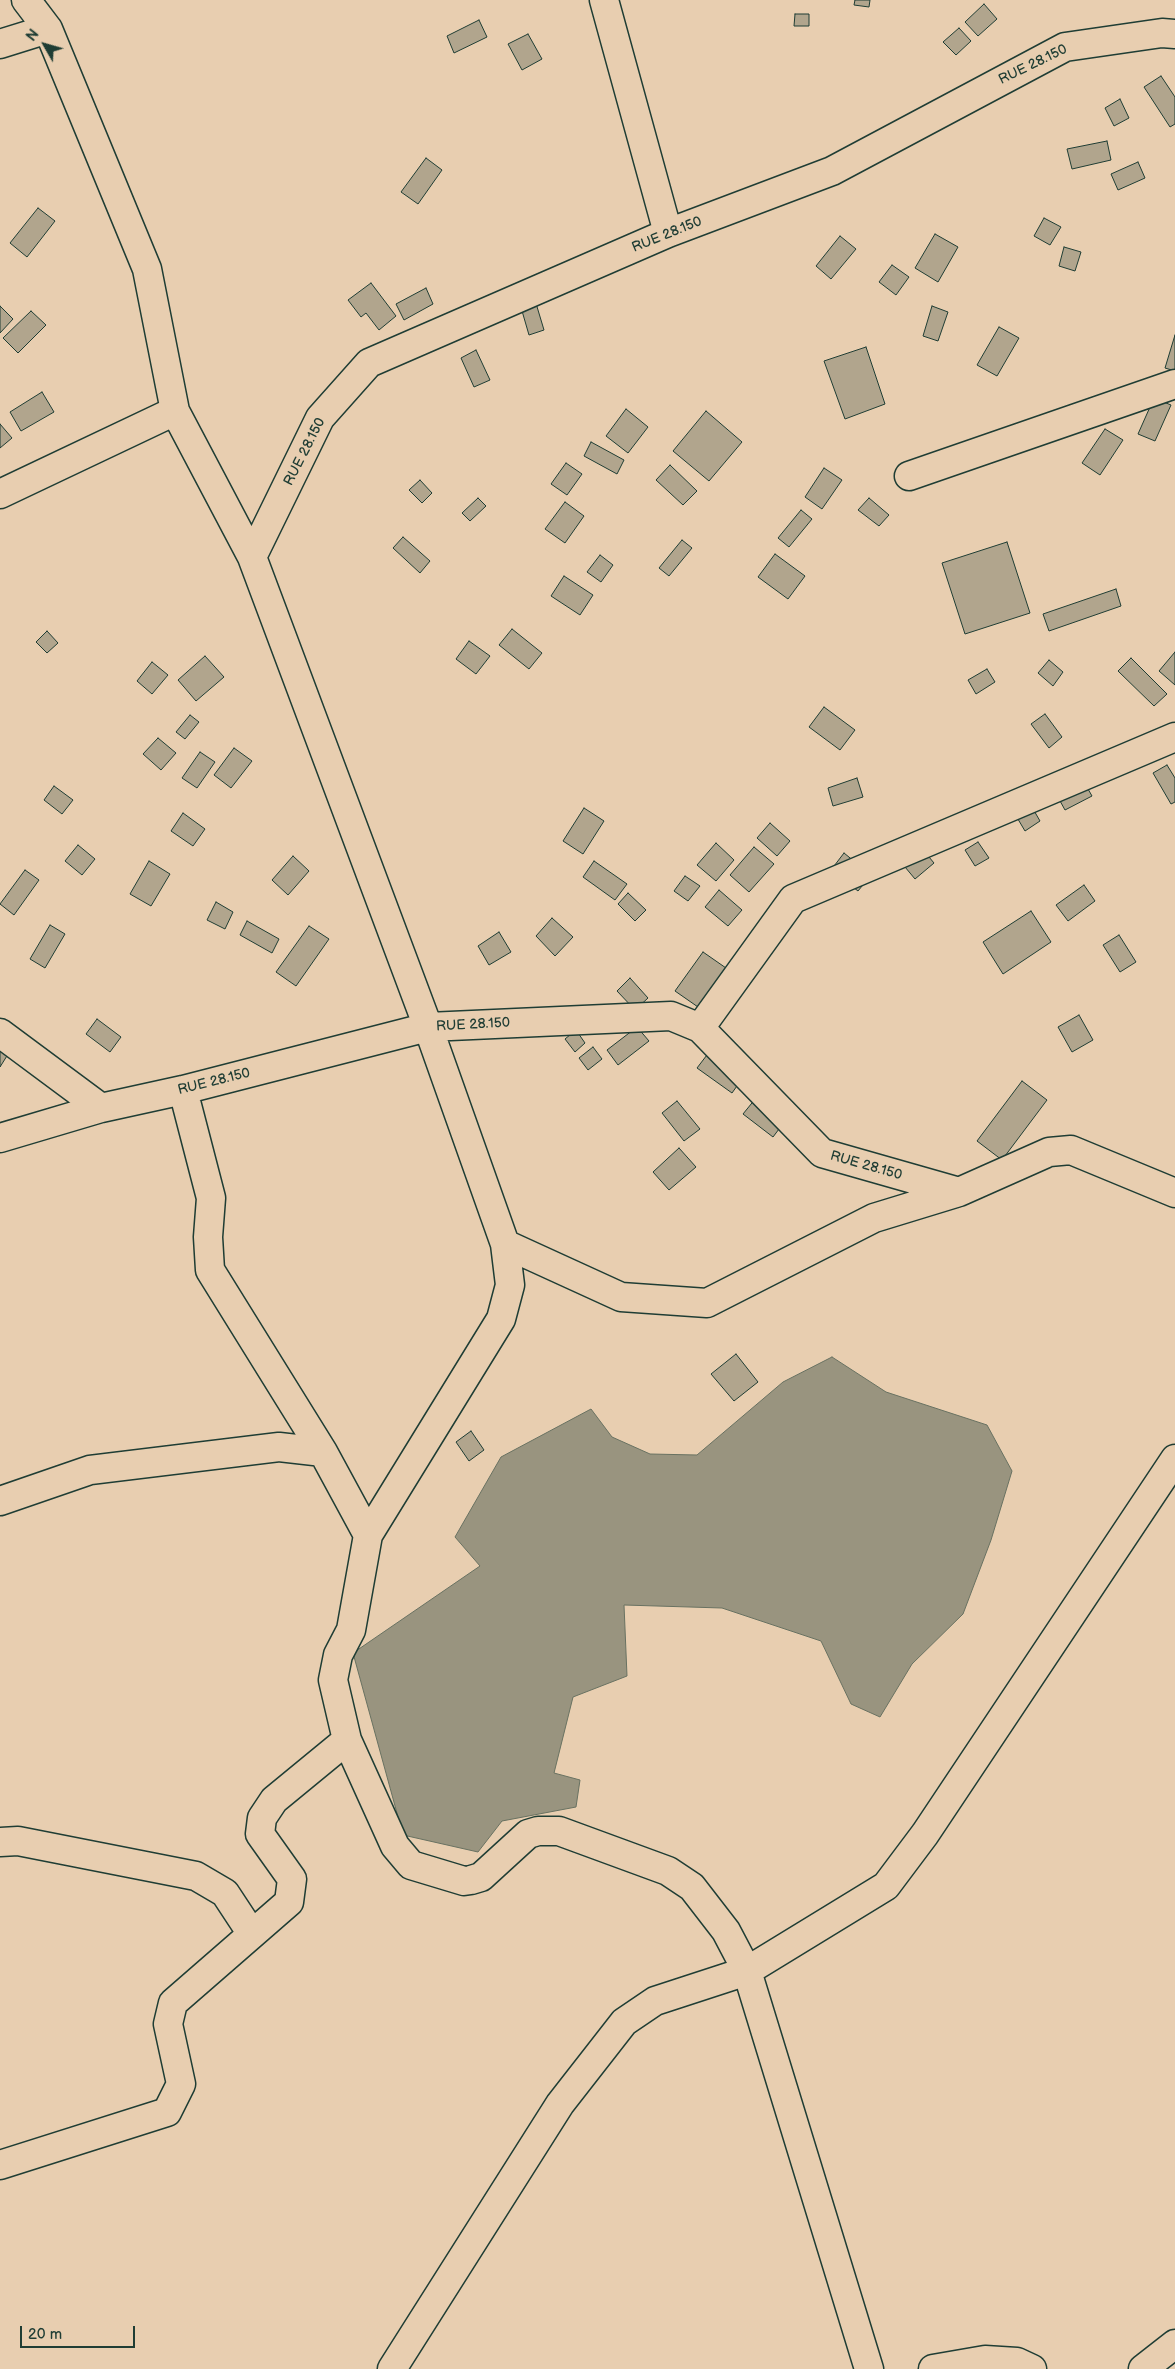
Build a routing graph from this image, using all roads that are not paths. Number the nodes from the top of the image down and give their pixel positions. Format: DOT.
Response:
graph roads {
  1 [pos="26,0"];
  2 [pos="604,0"];
  3 [pos="48,29"];
  4 [pos="1175,34"];
  5 [pos="0,44"];
  6 [pos="668,233"];
  7 [pos="1175,384"];
  8 [pos="175,411"];
  9 [pos="909,476"];
  10 [pos="0,494"];
  11 [pos="252,557"];
  12 [pos="1175,737"];
  13 [pos="428,1028"];
  14 [pos="700,1028"];
  15 [pos="0,1033"];
  16 [pos="183,1090"];
  17 [pos="101,1108"];
  18 [pos="0,1138"];
  19 [pos="959,1192"];
  20 [pos="1175,1193"];
  21 [pos="505,1244"];
  22 [pos="323,1452"];
  23 [pos="1175,1459"];
  24 [pos="0,1501"];
  25 [pos="368,1535"];
  26 [pos="348,1740"];
  27 [pos="0,1842"];
  28 [pos="252,1934"];
  29 [pos="747,1970"];
  30 [pos="0,2165"];
  31 [pos="1175,2344"];
  32 [pos="392,2369"];
  33 [pos="869,2369"];
  34 [pos="933,2369"];
  35 [pos="1032,2369"];
  36 [pos="1143,2369"];
  1 -- 3 [label="street, RUE 28.150"];
  2 -- 6 [label="street"];
  3 -- 5 [label="street"];
  3 -- 8 [label="street, RUE 28.150"];
  4 -- 6 [label="street, RUE 28.150"];
  6 -- 11 [label="street, RUE 28.150"];
  7 -- 9 [label="street"];
  8 -- 10 [label="street"];
  8 -- 11 [label="street, RUE 28.150"];
  11 -- 13 [label="street, RUE 28.150"];
  12 -- 14 [label="street"];
  13 -- 14 [label="street, RUE 28.150"];
  13 -- 16 [label="street, RUE 28.150"];
  13 -- 21 [label="street"];
  14 -- 19 [label="street, RUE 28.150"];
  15 -- 17 [label="street"];
  16 -- 17 [label="street, RUE 28.150"];
  16 -- 22 [label="street"];
  17 -- 18 [label="street, RUE 28.150"];
  19 -- 20 [label="street"];
  19 -- 21 [label="street"];
  21 -- 25 [label="street"];
  22 -- 24 [label="street"];
  22 -- 25 [label="street"];
  23 -- 29 [label="street"];
  25 -- 26 [label="street"];
  26 -- 28 [label="street"];
  26 -- 29 [label="street"];
  27 -- 28 [label="street"];
  28 -- 30 [label="street"];
  29 -- 32 [label="street"];
  29 -- 33 [label="street"];
  31 -- 36 [label="street"];
  34 -- 35 [label="street"];
}
